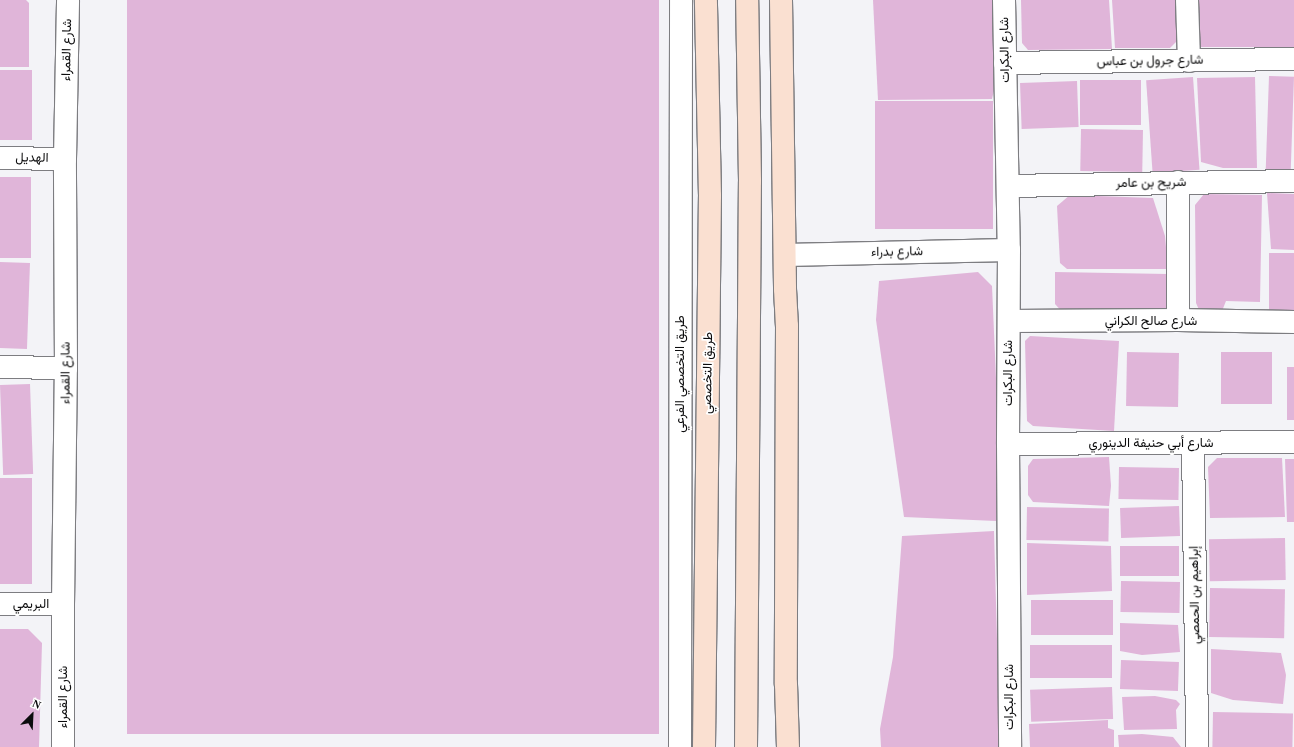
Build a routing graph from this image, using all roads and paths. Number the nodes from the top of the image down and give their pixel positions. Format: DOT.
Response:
graph roads {
  1 [pos="68,0"];
  2 [pos="681,0"];
  3 [pos="706,0"];
  4 [pos="747,0"];
  5 [pos="781,0"];
  6 [pos="1004,0"];
  7 [pos="1187,0"];
  8 [pos="1294,60"];
  9 [pos="1189,61"];
  10 [pos="1005,63"];
  11 [pos="0,158"];
  12 [pos="65,159"];
  13 [pos="1294,181"];
  14 [pos="1178,182"];
  15 [pos="1008,186"];
  16 [pos="1009,250"];
  17 [pos="785,254"];
  18 [pos="1178,320"];
  19 [pos="1009,321"];
  20 [pos="1294,322"];
  21 [pos="0,367"];
  22 [pos="66,368"];
  23 [pos="1294,442"];
  24 [pos="1193,443"];
  25 [pos="1008,444"];
  26 [pos="0,604"];
  27 [pos="63,604"];
  28 [pos="63,747"];
  29 [pos="680,747"];
  30 [pos="704,747"];
  31 [pos="746,747"];
  32 [pos="788,747"];
  33 [pos="1010,747"];
  34 [pos="1197,747"];
  1 -- 12 [label="street, شارع القمراء"];
  2 -- 29 [label="street, طريق التخصصي الفرعي"];
  3 -- 30 [label="main road, طريق التخصصي"];
  4 -- 31 [label="main road"];
  5 -- 17 [label="main road"];
  6 -- 10 [label="street, شارع البكرات"];
  7 -- 9 [label="street"];
  8 -- 9 [label="street, شارع جرول بن عباس"];
  9 -- 10 [label="street, شارع جرول بن عباس"];
  10 -- 15 [label="street, شارع البكرات"];
  11 -- 12 [label="street, الهديل"];
  12 -- 22 [label="street, شارع القمراء"];
  13 -- 14 [label="street, شريح بن عامر"];
  14 -- 15 [label="street, شريح بن عامر"];
  14 -- 18 [label="street"];
  15 -- 16 [label="street, شارع البكرات"];
  16 -- 17 [label="street, شارع بدراء"];
  16 -- 19 [label="street, شارع البكرات"];
  17 -- 32 [label="main road"];
  18 -- 19 [label="street, شارع صالح الكراني"];
  18 -- 20 [label="street, شارع صالح الكراني"];
  19 -- 25 [label="street, شارع البكرات"];
  21 -- 22 [label="street"];
  22 -- 27 [label="street, شارع القمراء"];
  23 -- 24 [label="street, شارع أبي حنيفة الدينوري"];
  24 -- 25 [label="street, شارع أبي حنيفة الدينوري"];
  24 -- 34 [label="street, إبراهيم بن الحمصي"];
  25 -- 33 [label="street, شارع البكرات"];
  26 -- 27 [label="street, البريمي"];
  27 -- 28 [label="street, شارع القمراء"];
}
